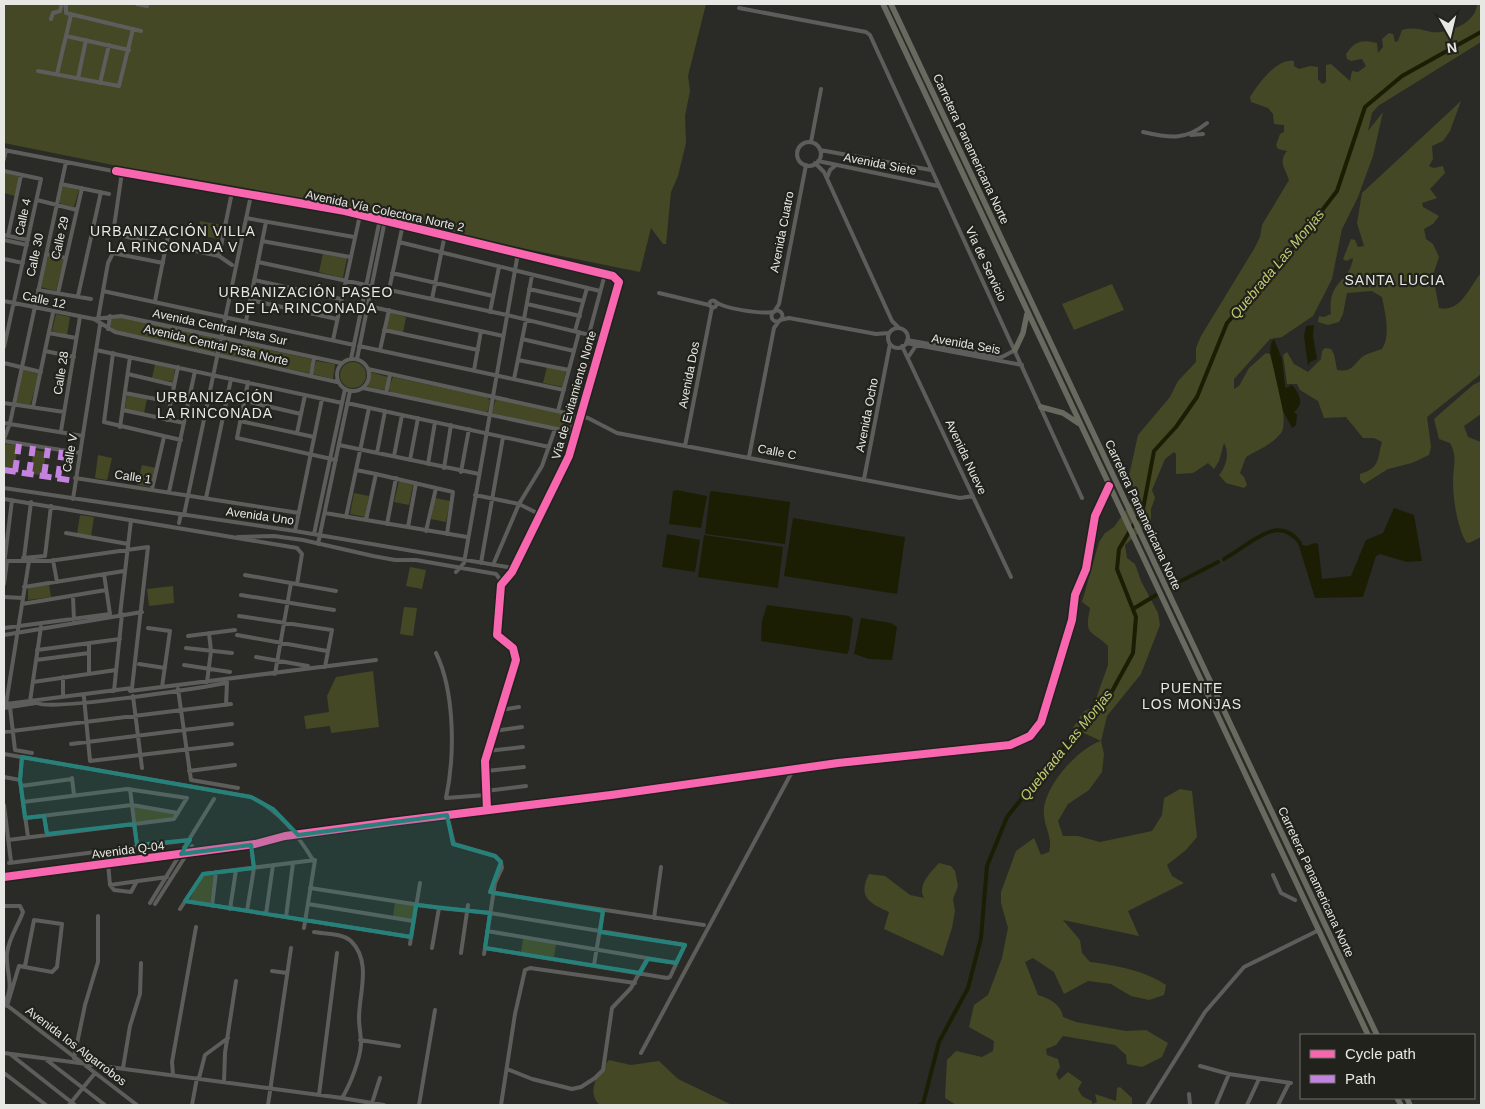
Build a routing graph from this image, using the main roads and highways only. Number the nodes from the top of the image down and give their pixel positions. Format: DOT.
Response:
graph roads {
  1 [pos="883,4"];
  2 [pos="891,4"];
  3 [pos="926,78"];
  4 [pos="919,81"];
  5 [pos="1015,265"];
  6 [pos="1008,269"];
  7 [pos="1028,312"];
  8 [pos="1015,350"];
  9 [pos="1041,407"];
  10 [pos="1081,426"];
  11 [pos="1170,616"];
  12 [pos="1181,617"];
  13 [pos="1321,917"];
  14 [pos="1314,920"];
  15 [pos="1368,1034"];
  16 [pos="1377,1034"];
  1 -- 4 [label="highway, Carretera Panamericana Norte"];
  2 -- 3 [label="highway, Carretera Panamericana Norte"];
  3 -- 4 [label="highway"];
  3 -- 5 [label="highway, Carretera Panamericana Norte"];
  4 -- 6 [label="highway, Carretera Panamericana Norte"];
  5 -- 6 [label="highway"];
  5 -- 12 [label="highway, Carretera Panamericana Norte"];
  6 -- 7 [label="highway, Carretera Panamericana Norte"];
  7 -- 8 [label="highway"];
  7 -- 10 [label="highway, Carretera Panamericana Norte"];
  9 -- 10 [label="highway"];
  10 -- 11 [label="highway, Carretera Panamericana Norte"];
  11 -- 12 [label="highway"];
  11 -- 14 [label="highway, Carretera Panamericana Norte"];
  12 -- 13 [label="highway, Carretera Panamericana Norte"];
  13 -- 14 [label="highway"];
  13 -- 16 [label="highway, Carretera Panamericana Norte"];
  14 -- 15 [label="highway, Carretera Panamericana Norte"];
}
